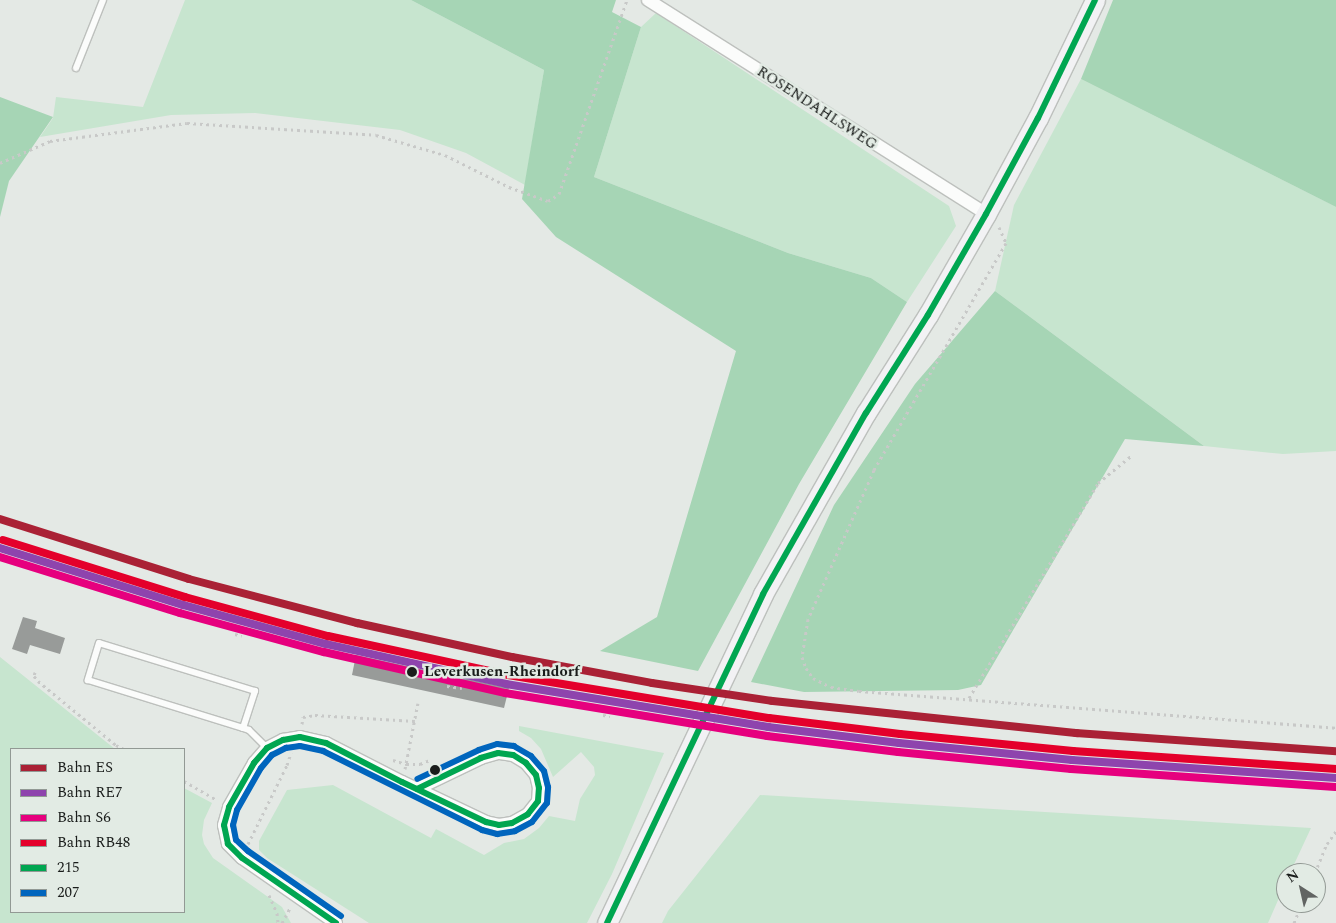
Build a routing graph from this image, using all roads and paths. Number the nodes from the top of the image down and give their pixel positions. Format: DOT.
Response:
graph roads {
  1 [pos="103,0"];
  2 [pos="627,0"];
  3 [pos="648,0"];
  4 [pos="1095,0"];
  5 [pos="76,68"];
  6 [pos="0,163"];
  7 [pos="986,214"];
  8 [pos="1131,456"];
  9 [pos="235,634"];
  10 [pos="242,636"];
  11 [pos="35,672"];
  12 [pos="447,686"];
  13 [pos="462,688"];
  14 [pos="969,698"];
  15 [pos="418,703"];
  16 [pos="603,715"];
  17 [pos="610,716"];
  18 [pos="415,721"];
  19 [pos="243,728"];
  20 [pos="1336,728"];
  21 [pos="300,737"];
  22 [pos="123,748"];
  23 [pos="268,748"];
  24 [pos="409,749"];
  25 [pos="430,760"];
  26 [pos="406,764"];
  27 [pos="185,782"];
  28 [pos="416,789"];
  29 [pos="229,807"];
  30 [pos="1336,831"];
  31 [pos="242,858"];
  32 [pos="1319,863"];
  33 [pos="269,895"];
  34 [pos="278,923"];
  35 [pos="336,923"];
  36 [pos="606,923"];
  1 -- 5 [label="lane"];
  2 -- 6 [label="path"];
  3 -- 7 [label="street, ROSENDAHLSWEG"];
  4 -- 7 [label="main road"];
  7 -- 14 [label="path"];
  7 -- 36 [label="main road"];
  8 -- 14 [label="path"];
  9 -- 10 [label="path"];
  11 -- 22 [label="path"];
  12 -- 13 [label="path"];
  14 -- 20 [label="path"];
  15 -- 18 [label="path"];
  16 -- 17 [label="path"];
  18 -- 21 [label="path"];
  18 -- 24 [label="path"];
  19 -- 19 [label="lane"];
  19 -- 23 [label="lane"];
  21 -- 23 [label="street"];
  21 -- 28 [label="street"];
  21 -- 31 [label="path"];
  23 -- 29 [label="street"];
  25 -- 26 [label="path"];
  27 -- 29 [label="path"];
  28 -- 28 [label="street"];
  29 -- 31 [label="street"];
  30 -- 32 [label="path"];
  31 -- 35 [label="street"];
  33 -- 34 [label="path"];
}
